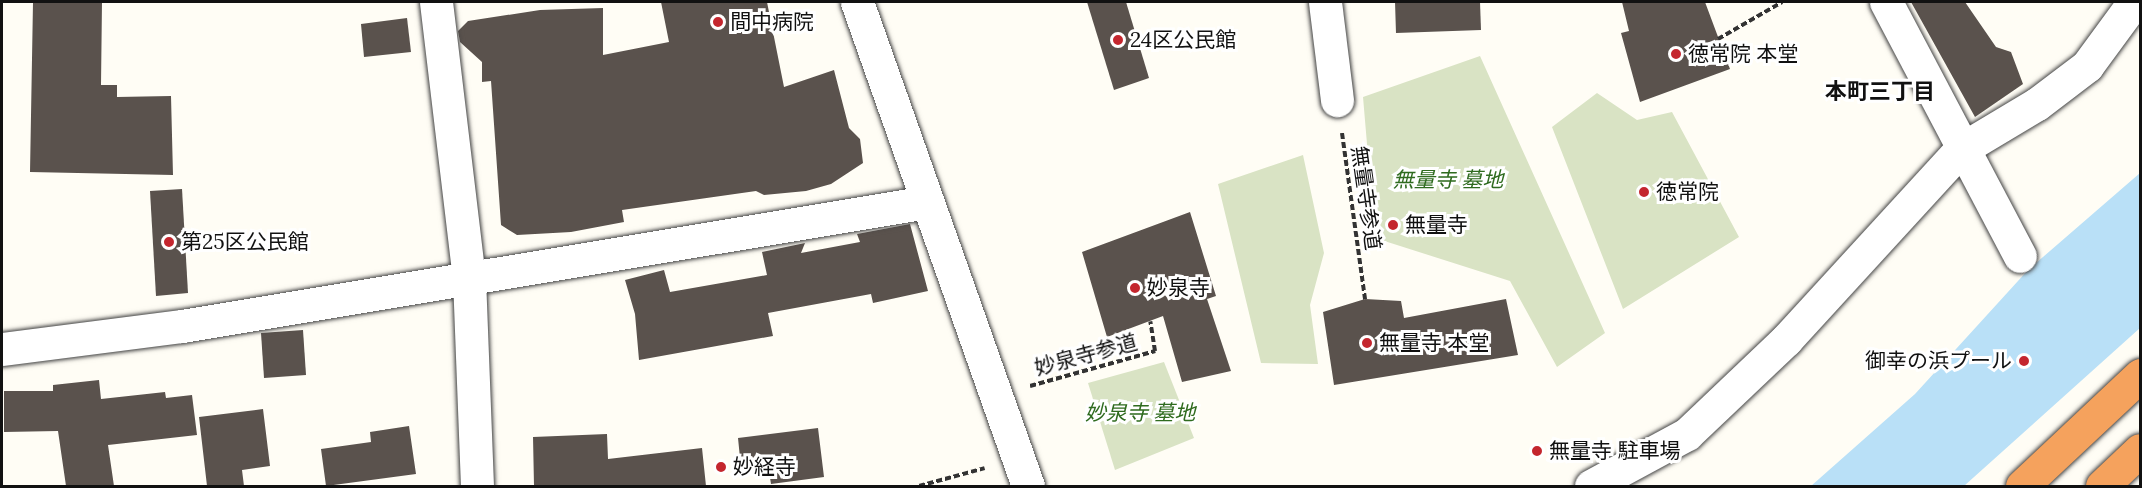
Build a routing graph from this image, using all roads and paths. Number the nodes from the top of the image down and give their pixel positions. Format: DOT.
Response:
graph roads {
  1 [pos="436,2"];
  2 [pos="857,2"];
  3 [pos="1325,2"];
  4 [pos="1782,2"];
  5 [pos="1886,2"];
  6 [pos="2135,2"];
  7 [pos="2140,8"];
  8 [pos="1718,39"];
  9 [pos="1337,100"];
  10 [pos="1960,150"];
  11 [pos="927,202"];
  12 [pos="2020,256"];
  13 [pos="469,278"];
  14 [pos="1365,300"];
  15 [pos="1150,321"];
  16 [pos="2,349"];
  17 [pos="2140,375"];
  18 [pos="995,395"];
  19 [pos="2140,450"];
  20 [pos="1023,472"];
  21 [pos="477,486"];
  22 [pos="919,486"];
  23 [pos="1591,486"];
  24 [pos="2022,486"];
  25 [pos="2102,486"];
  1 -- 13 [label="street"];
  2 -- 11 [label="street"];
  3 -- 9 [label="street"];
  4 -- 8 [label="path"];
  5 -- 10 [label="street"];
  6 -- 7 [label="street"];
  6 -- 10 [label="street"];
  9 -- 14 [label="path, 無量寺参道"];
  10 -- 12 [label="street"];
  10 -- 23 [label="street"];
  11 -- 13 [label="street"];
  11 -- 18 [label="street"];
  13 -- 16 [label="street"];
  13 -- 21 [label="street"];
  15 -- 18 [label="path, 妙泉寺参道"];
  17 -- 24 [label="highway"];
  18 -- 20 [label="street"];
  19 -- 25 [label="highway"];
  20 -- 22 [label="path"];
}
